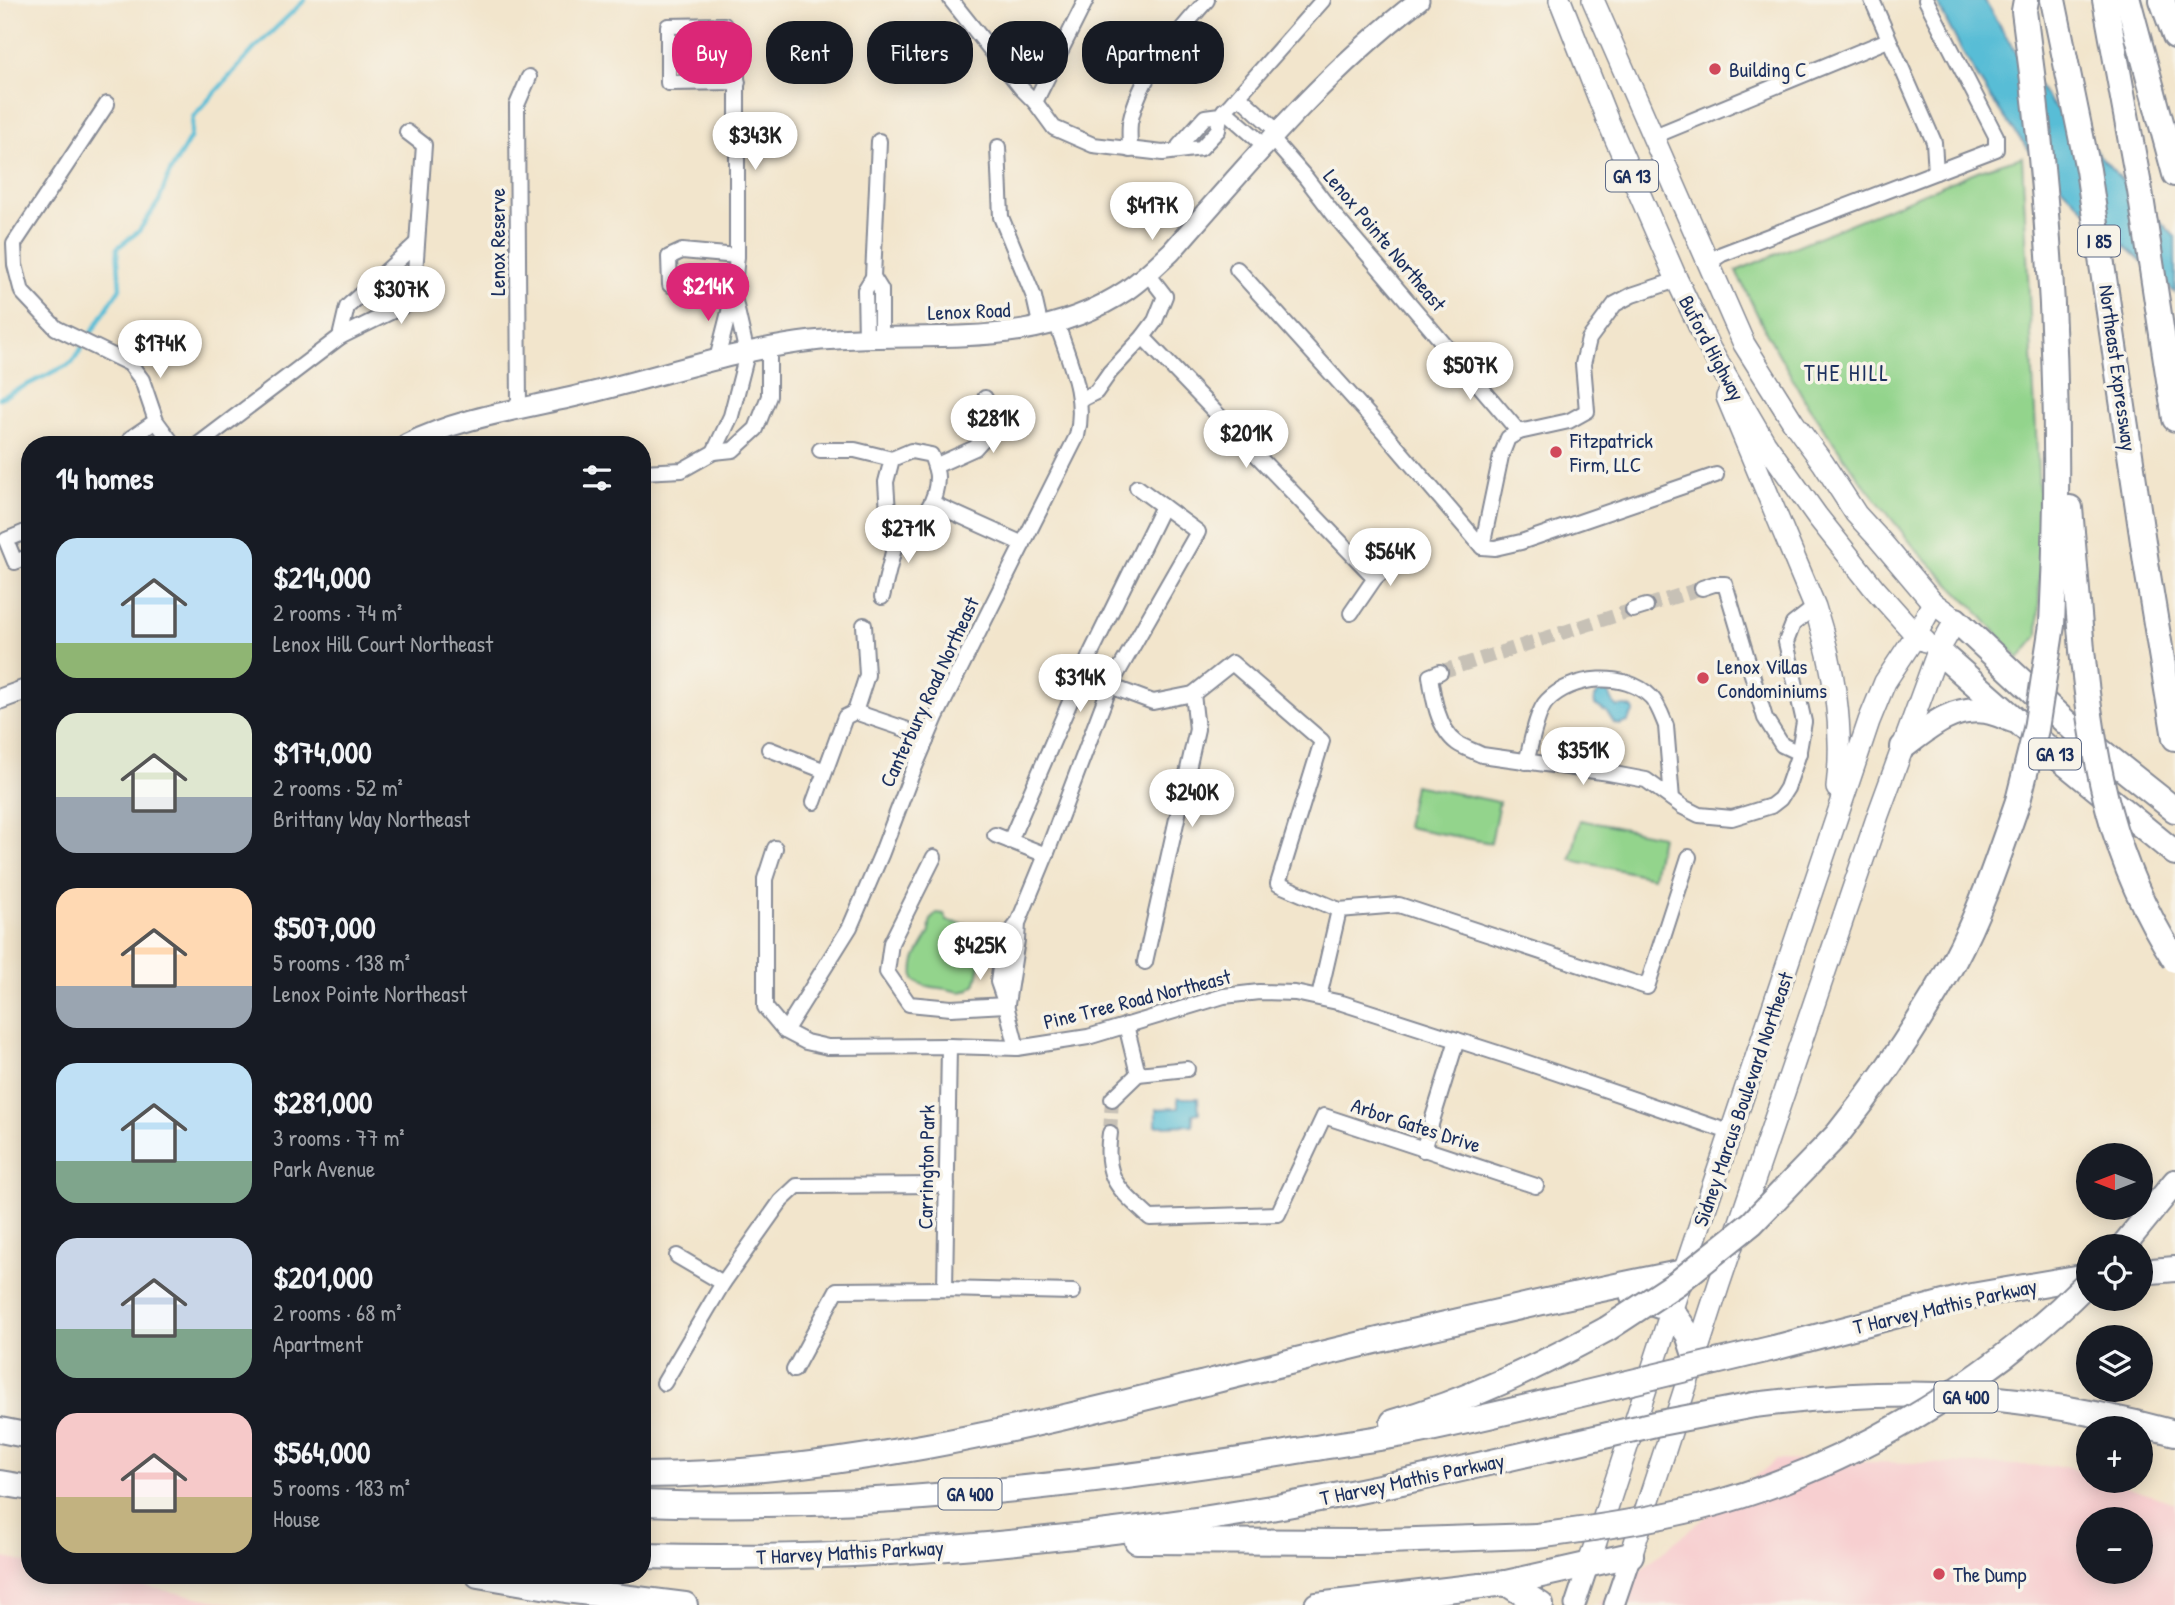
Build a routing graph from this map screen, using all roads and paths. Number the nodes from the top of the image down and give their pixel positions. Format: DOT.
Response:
graph roads {
  1 [pos="951,0"];
  2 [pos="1086,0"];
  3 [pos="1207,0"];
  4 [pos="1323,0"];
  5 [pos="1419,0"];
  6 [pos="1560,0"];
  7 [pos="1872,0"];
  8 [pos="1926,0"];
  9 [pos="2026,0"];
  10 [pos="2053,0"];
  11 [pos="2105,0"];
  12 [pos="2128,0"];
  13 [pos="2162,0"];
  14 [pos="1597,1"];
  15 [pos="2175,36"];
  16 [pos="1888,40"];
  17 [pos="529,77"];
  18 [pos="738,82"];
  19 [pos="738,84"];
  20 [pos="1238,96"];
  21 [pos="1035,102"];
  22 [pos="107,104"];
  23 [pos="1222,112"];
  24 [pos="407,132"];
  25 [pos="1652,137"];
  26 [pos="1272,139"];
  27 [pos="879,141"];
  28 [pos="998,147"];
  29 [pos="1129,150"];
  30 [pos="1936,172"];
  31 [pos="2175,174"];
  32 [pos="417,243"];
  33 [pos="737,256"];
  34 [pos="1708,263"];
  35 [pos="1237,269"];
  36 [pos="1148,274"];
  37 [pos="1676,280"];
  38 [pos="670,285"];
  39 [pos="733,296"];
  40 [pos="1049,326"];
  41 [pos="340,337"];
  42 [pos="874,337"];
  43 [pos="1143,337"];
  44 [pos="769,349"];
  45 [pos="1710,349"];
  46 [pos="747,354"];
  47 [pos="716,359"];
  48 [pos="985,398"];
  49 [pos="1080,400"];
  50 [pos="2056,400"];
  51 [pos="519,409"];
  52 [pos="730,416"];
  53 [pos="2175,419"];
  54 [pos="156,421"];
  55 [pos="756,429"];
  56 [pos="1519,432"];
  57 [pos="134,436"];
  58 [pos="167,436"];
  59 [pos="210,436"];
  60 [pos="426,436"];
  61 [pos="820,450"];
  62 [pos="714,452"];
  63 [pos="892,458"];
  64 [pos="935,466"];
  65 [pos="651,472"];
  66 [pos="1716,474"];
  67 [pos="1137,488"];
  68 [pos="932,503"];
  69 [pos="1163,506"];
  70 [pos="900,524"];
  71 [pos="21,534"];
  72 [pos="1023,544"];
  73 [pos="1409,547"];
  74 [pos="1482,547"];
  75 [pos="21,560"];
  76 [pos="1375,578"];
  77 [pos="1702,588"];
  78 [pos="882,597"];
  79 [pos="1933,603"];
  80 [pos="1815,607"];
  81 [pos="1351,612"];
  82 [pos="1955,620"];
  83 [pos="864,625"];
  84 [pos="1916,635"];
  85 [pos="1938,651"];
  86 [pos="1440,673"];
  87 [pos="1110,686"];
  88 [pos="21,691"];
  89 [pos="1193,694"];
  90 [pos="0,699"];
  91 [pos="855,712"];
  92 [pos="2017,721"];
  93 [pos="2175,738"];
  94 [pos="926,741"];
  95 [pos="1903,747"];
  96 [pos="769,749"];
  97 [pos="1799,753"];
  98 [pos="1526,762"];
  99 [pos="825,771"];
  100 [pos="1672,799"];
  101 [pos="814,802"];
  102 [pos="2175,810"];
  103 [pos="1832,834"];
  104 [pos="995,835"];
  105 [pos="1010,841"];
  106 [pos="775,848"];
  107 [pos="2175,853"];
  108 [pos="1046,855"];
  109 [pos="934,857"];
  110 [pos="1689,857"];
  111 [pos="1339,910"];
  112 [pos="2175,960"];
  113 [pos="1145,962"];
  114 [pos="1319,996"];
  115 [pos="1006,1005"];
  116 [pos="1126,1025"];
  117 [pos="785,1031"];
  118 [pos="1457,1040"];
  119 [pos="949,1046"];
  120 [pos="1017,1048"];
  121 [pos="1187,1069"];
  122 [pos="1138,1074"];
  123 [pos="1112,1099"];
  124 [pos="1110,1133"];
  125 [pos="1732,1133"];
  126 [pos="1423,1150"];
  127 [pos="2175,1182"];
  128 [pos="947,1185"];
  129 [pos="1536,1186"];
  130 [pos="2133,1234"];
  131 [pos="677,1256"];
  132 [pos="2175,1269"];
  133 [pos="2153,1271"];
  134 [pos="1684,1272"];
  135 [pos="2076,1278"];
  136 [pos="723,1283"];
  137 [pos="1606,1287"];
  138 [pos="944,1289"];
  139 [pos="1073,1292"];
  140 [pos="2076,1294"];
  141 [pos="1671,1310"];
  142 [pos="1696,1358"];
  143 [pos="794,1370"];
  144 [pos="664,1383"];
  145 [pos="0,1419"];
  146 [pos="21,1422"];
  147 [pos="0,1430"];
  148 [pos="2175,1433"];
  149 [pos="21,1434"];
  150 [pos="1295,1451"];
  151 [pos="651,1475"];
  152 [pos="0,1482"];
  153 [pos="21,1486"];
  154 [pos="651,1503"];
  155 [pos="1031,1540"];
  156 [pos="1631,1555"];
  157 [pos="651,1556"];
  158 [pos="1588,1566"];
  159 [pos="1506,1583"];
  160 [pos="532,1584"];
  161 [pos="685,1605"];
  162 [pos="1317,1605"];
  163 [pos="1541,1605"];
  164 [pos="1575,1605"];
  165 [pos="1614,1605"];
  1 -- 21 [label="street"];
  2 -- 21 [label="street"];
  3 -- 29 [label="street"];
  4 -- 20 [label="street"];
  5 -- 26 [label="street, Lenox Road"];
  6 -- 37 [label="main road, Buford Highway / GA 13"];
  7 -- 16 [label="street"];
  8 -- 30 [label="street"];
  9 -- 50 [label="highway"];
  10 -- 93 [label="highway, Northeast Expressway / I 85"];
  11 -- 53 [label="highway, I 85"];
  12 -- 31 [label="highway"];
  13 -- 15 [label="highway"];
  14 -- 25 [label="main road, Buford Highway / GA 13"];
  16 -- 25 [label="street"];
  16 -- 30 [label="street"];
  17 -- 51 [label="street, Lenox Reserve"];
  18 -- 18 [label="street"];
  19 -- 33 [label="street"];
  20 -- 23 [label="street"];
  20 -- 26 [label="street"];
  21 -- 29 [label="street"];
  22 -- 54 [label="street"];
  23 -- 26 [label="street"];
  23 -- 29 [label="street"];
  24 -- 32 [label="street"];
  25 -- 34 [label="main road, Buford Highway / GA 13"];
  26 -- 36 [label="street, Lenox Road"];
  26 -- 56 [label="street, Lenox Pointe Northeast"];
  27 -- 42 [label="street"];
  28 -- 40 [label="street, Canterbury Road Northeast"];
  30 -- 34 [label="street"];
  32 -- 41 [label="street"];
  32 -- 41 [label="street"];
  33 -- 38 [label="street"];
  33 -- 39 [label="street"];
  34 -- 79 [label="main road, Buford Highway / GA 13"];
  35 -- 74 [label="street"];
  36 -- 40 [label="street, Lenox Road"];
  36 -- 43 [label="street"];
  37 -- 45 [label="main road, Buford Highway / GA 13"];
  37 -- 56 [label="street"];
  39 -- 46 [label="street"];
  39 -- 47 [label="street"];
  40 -- 42 [label="street, Lenox Road"];
  40 -- 49 [label="street, Canterbury Road Northeast"];
  41 -- 59 [label="street"];
  42 -- 44 [label="street, Lenox Road"];
  43 -- 49 [label="street"];
  43 -- 76 [label="street"];
  44 -- 46 [label="street, Lenox Road"];
  44 -- 55 [label="street"];
  45 -- 80 [label="main road"];
  45 -- 84 [label="main road, Buford Highway / GA 13"];
  46 -- 47 [label="street, Lenox Road"];
  46 -- 52 [label="street"];
  47 -- 51 [label="street, Lenox Road"];
  48 -- 64 [label="street"];
  49 -- 72 [label="street, Canterbury Road Northeast"];
  50 -- 112 [label="highway, bridge"];
  50 -- 150 [label="highway, bridge"];
  51 -- 60 [label="street, Lenox Road"];
  52 -- 55 [label="street"];
  52 -- 62 [label="street"];
  54 -- 57 [label="street"];
  54 -- 58 [label="street"];
  55 -- 62 [label="street"];
  56 -- 74 [label="street"];
  61 -- 63 [label="street"];
  62 -- 65 [label="street"];
  63 -- 64 [label="street"];
  63 -- 70 [label="street"];
  64 -- 68 [label="street"];
  66 -- 74 [label="street"];
  67 -- 69 [label="street"];
  68 -- 70 [label="street"];
  68 -- 72 [label="street"];
  69 -- 87 [label="street"];
  69 -- 105 [label="street"];
  70 -- 78 [label="street"];
  71 -- 75 [label="street"];
  72 -- 94 [label="street, Canterbury Road Northeast"];
  73 -- 76 [label="street"];
  76 -- 81 [label="street"];
  77 -- 97 [label="street"];
  79 -- 82 [label="main road, Buford Highway / GA 13"];
  79 -- 84 [label="main road, Sidney Marcus Boulevard Northeast"];
  80 -- 97 [label="street"];
  80 -- 103 [label="main road"];
  82 -- 85 [label="main road, Sidney Marcus Boulevard Northeast"];
  82 -- 102 [label="highway, GA 13"];
  83 -- 91 [label="street"];
  84 -- 85 [label="main road, Buford Highway / GA 13"];
  84 -- 103 [label="main road, Sidney Marcus Boulevard Northeast"];
  85 -- 92 [label="highway, GA 13"];
  85 -- 95 [label="main road, Sidney Marcus Boulevard Northeast"];
  86 -- 98 [label="street"];
  87 -- 89 [label="street"];
  87 -- 108 [label="street"];
  88 -- 90 [label="street"];
  89 -- 111 [label="street"];
  89 -- 113 [label="street"];
  91 -- 94 [label="street"];
  91 -- 99 [label="street"];
  92 -- 95 [label="highway"];
  92 -- 107 [label="highway, GA 13"];
  94 -- 117 [label="street, Canterbury Road Northeast"];
  95 -- 142 [label="main road, Sidney Marcus Boulevard Northeast"];
  96 -- 99 [label="street"];
  97 -- 100 [label="street"];
  98 -- 100 [label="street"];
  98 -- 100 [label="street"];
  99 -- 101 [label="street"];
  103 -- 125 [label="main road, Sidney Marcus Boulevard Northeast"];
  104 -- 105 [label="street"];
  105 -- 108 [label="street"];
  106 -- 117 [label="street"];
  108 -- 115 [label="street"];
  109 -- 115 [label="street"];
  110 -- 111 [label="street"];
  111 -- 114 [label="street"];
  114 -- 116 [label="street, Pine Tree Road Northeast"];
  114 -- 118 [label="street, Pine Tree Road Northeast"];
  115 -- 120 [label="street"];
  116 -- 120 [label="street, Pine Tree Road Northeast"];
  116 -- 122 [label="street"];
  117 -- 119 [label="street, Pine Tree Road Northeast"];
  118 -- 125 [label="street, Pine Tree Road Northeast"];
  118 -- 126 [label="street"];
  119 -- 120 [label="street, Pine Tree Road Northeast"];
  119 -- 128 [label="street, Carrington Park"];
  121 -- 122 [label="street"];
  122 -- 123 [label="street"];
  124 -- 126 [label="street, Arbor Gates Drive"];
  125 -- 134 [label="main road, Sidney Marcus Boulevard Northeast"];
  126 -- 129 [label="street, Arbor Gates Drive"];
  127 -- 130 [label="highway"];
  128 -- 136 [label="street"];
  128 -- 138 [label="street, Carrington Park"];
  131 -- 136 [label="street"];
  132 -- 133 [label="highway"];
  134 -- 137 [label="highway"];
  134 -- 141 [label="main road, Sidney Marcus Boulevard Northeast"];
  135 -- 150 [label="highway, T Harvey Mathis Parkway / GA 400, bridge"];
  136 -- 144 [label="street"];
  137 -- 141 [label="highway"];
  137 -- 151 [label="highway"];
  138 -- 139 [label="street"];
  138 -- 143 [label="street"];
  140 -- 155 [label="highway, bridge"];
  141 -- 142 [label="highway"];
  141 -- 158 [label="main road, Sidney Marcus Boulevard Northeast"];
  142 -- 156 [label="main road, Sidney Marcus Boulevard Northeast"];
  145 -- 146 [label="highway"];
  147 -- 149 [label="highway"];
  148 -- 155 [label="highway, T Harvey Mathis Parkway / GA 400, bridge"];
  150 -- 154 [label="highway, T Harvey Mathis Parkway / GA 400"];
  152 -- 153 [label="highway"];
  155 -- 157 [label="highway, T Harvey Mathis Parkway / GA 400"];
  156 -- 158 [label="highway"];
  156 -- 165 [label="street, Sidney Marcus Boulevard Northeast"];
  158 -- 159 [label="highway"];
  158 -- 164 [label="street, Sidney Marcus Boulevard Northeast"];
  159 -- 162 [label="highway"];
  159 -- 163 [label="highway"];
  160 -- 161 [label="highway"];
}
